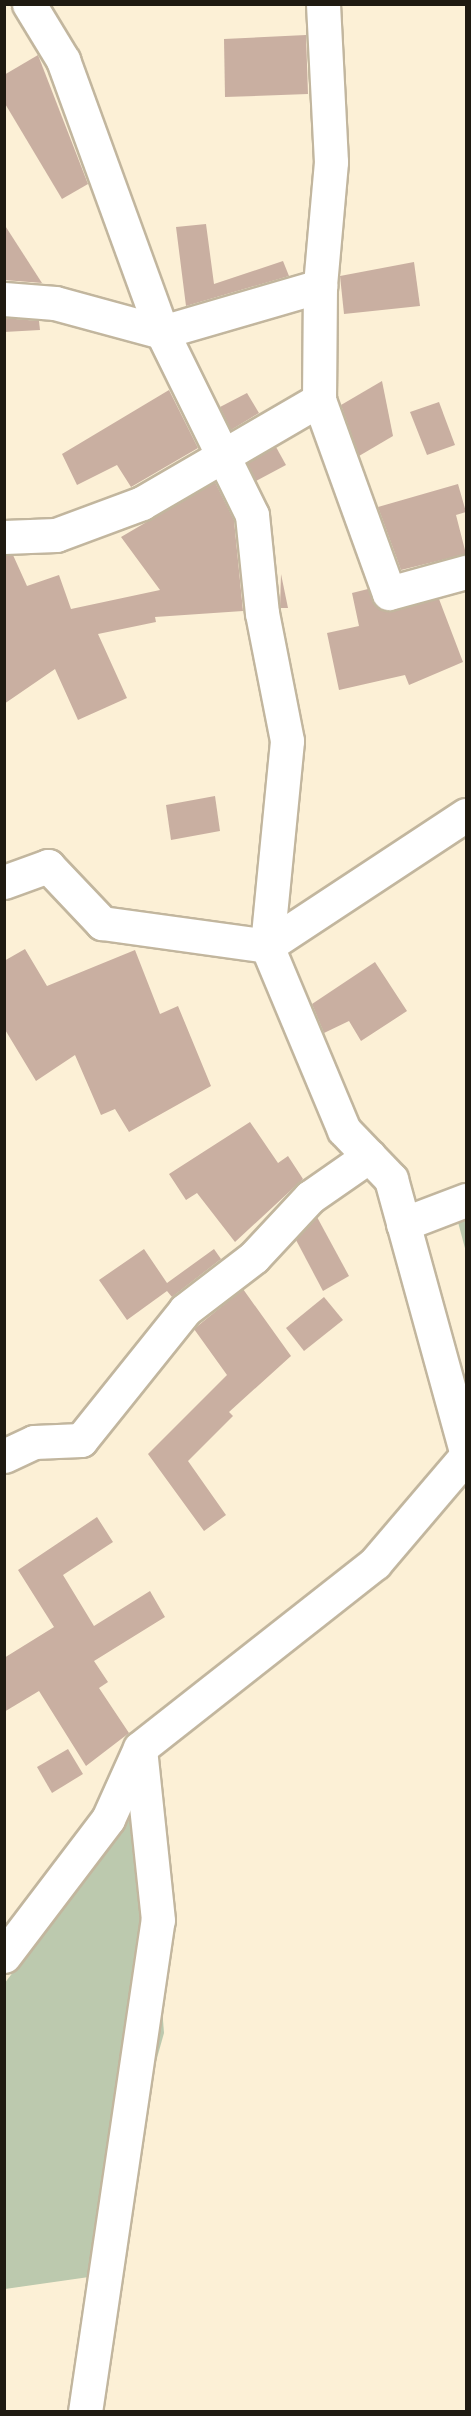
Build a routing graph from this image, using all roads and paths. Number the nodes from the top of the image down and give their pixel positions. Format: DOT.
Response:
graph roads {
  1 [pos="29,4"];
  2 [pos="323,4"];
  3 [pos="320,286"];
  4 [pos="4,299"];
  5 [pos="162,332"];
  6 [pos="319,400"];
  7 [pos="225,455"];
  8 [pos="4,537"];
  9 [pos="466,572"];
  10 [pos="466,815"];
  11 [pos="4,882"];
  12 [pos="267,946"];
  13 [pos="369,1156"];
  14 [pos="466,1200"];
  15 [pos="403,1224"];
  16 [pos="466,1451"];
  17 [pos="4,1456"];
  18 [pos="466,1456"];
  19 [pos="140,1748"];
  20 [pos="4,1956"];
  21 [pos="85,2412"];
  1 -- 5 [label="street"];
  2 -- 3 [label="street"];
  3 -- 5 [label="street"];
  3 -- 6 [label="street"];
  4 -- 5 [label="street"];
  5 -- 7 [label="street"];
  6 -- 7 [label="street"];
  6 -- 9 [label="street"];
  7 -- 8 [label="street"];
  7 -- 12 [label="street"];
  10 -- 12 [label="street"];
  11 -- 12 [label="street"];
  12 -- 13 [label="street"];
  13 -- 15 [label="street"];
  13 -- 17 [label="street"];
  14 -- 15 [label="street"];
  15 -- 16 [label="street"];
  18 -- 19 [label="street"];
  19 -- 20 [label="street"];
  19 -- 21 [label="street"];
}
